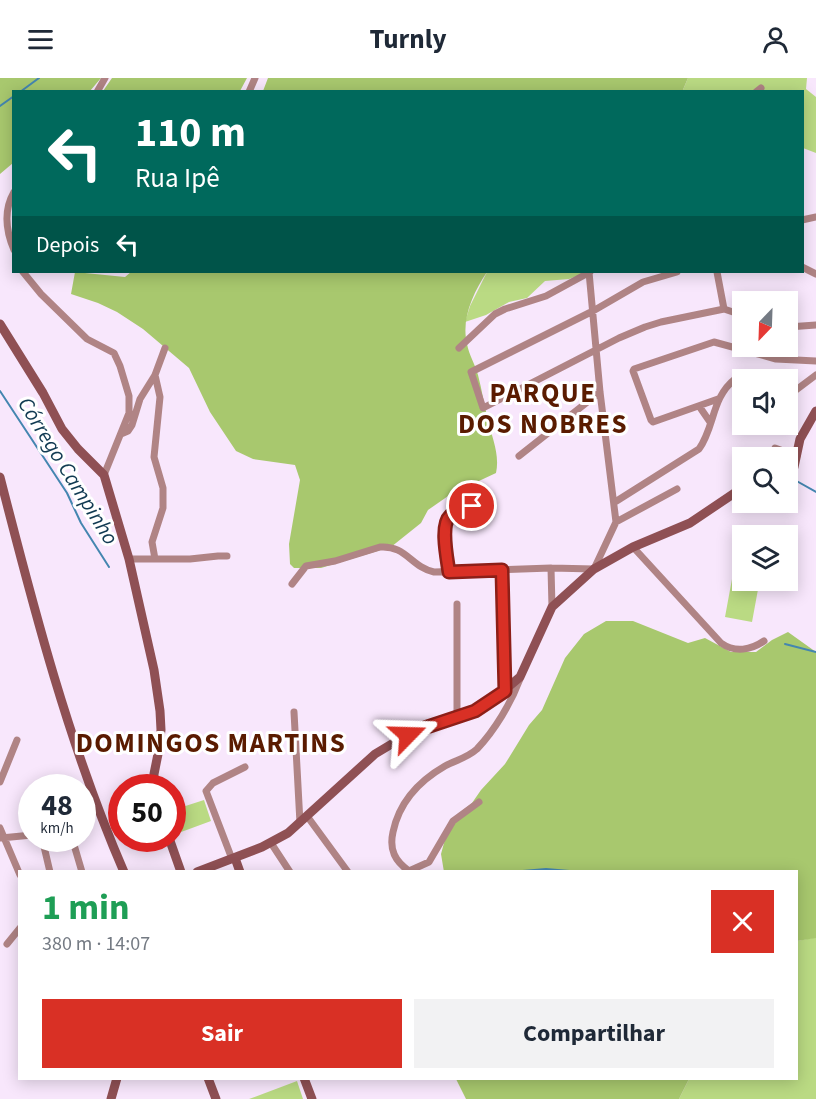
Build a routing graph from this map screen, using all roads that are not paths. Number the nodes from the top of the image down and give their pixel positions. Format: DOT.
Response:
graph roads {
  1 [pos="12,196"];
  2 [pos="816,217"];
  3 [pos="805,220"];
  4 [pos="12,245"];
  5 [pos="24,273"];
  6 [pos="588,273"];
  7 [pos="590,273"];
  8 [pos="674,273"];
  9 [pos="717,273"];
  10 [pos="724,309"];
  11 [pos="593,311"];
  12 [pos="732,312"];
  13 [pos="0,324"];
  14 [pos="816,326"];
  15 [pos="798,327"];
  16 [pos="165,348"];
  17 [pos="459,348"];
  18 [pos="596,350"];
  19 [pos="816,361"];
  20 [pos="155,375"];
  21 [pos="816,375"];
  22 [pos="732,383"];
  23 [pos="798,388"];
  24 [pos="600,392"];
  25 [pos="718,399"];
  26 [pos="699,406"];
  27 [pos="816,411"];
  28 [pos="710,422"];
  29 [pos="121,434"];
  30 [pos="798,450"];
  31 [pos="519,456"];
  32 [pos="104,475"];
  33 [pos="0,477"];
  34 [pos="677,489"];
  35 [pos="732,495"];
  36 [pos="491,498"];
  37 [pos="615,502"];
  38 [pos="616,522"];
  39 [pos="633,547"];
  40 [pos="227,556"];
  41 [pos="129,559"];
  42 [pos="155,559"];
  43 [pos="551,568"];
  44 [pos="594,569"];
  45 [pos="502,570"];
  46 [pos="449,572"];
  47 [pos="292,584"];
  48 [pos="457,604"];
  49 [pos="552,607"];
  50 [pos="764,641"];
  51 [pos="520,677"];
  52 [pos="505,691"];
  53 [pos="494,699"];
  54 [pos="294,712"];
  55 [pos="504,712"];
  56 [pos="457,717"];
  57 [pos="17,740"];
  58 [pos="245,767"];
  59 [pos="154,774"];
  60 [pos="0,782"];
  61 [pos="478,802"];
  62 [pos="303,820"];
  63 [pos="0,828"];
  64 [pos="18,837"];
  65 [pos="2,838"];
  66 [pos="271,843"];
  67 [pos="45,852"];
  68 [pos="76,852"];
  69 [pos="173,852"];
  70 [pos="234,858"];
  71 [pos="50,870"];
  72 [pos="81,870"];
  73 [pos="123,870"];
  74 [pos="180,870"];
  75 [pos="202,870"];
  76 [pos="239,870"];
  77 [pos="289,870"];
  78 [pos="346,870"];
  79 [pos="408,870"];
  80 [pos="411,870"];
  81 [pos="18,871"];
  82 [pos="18,930"];
  83 [pos="7,944"];
  84 [pos="116,1080"];
  85 [pos="209,1080"];
  86 [pos="305,1080"];
  87 [pos="111,1099"];
  88 [pos="216,1099"];
  89 [pos="312,1099"];
  1 -- 4 [label="street"];
  2 -- 3 [label="street"];
  5 -- 29 [label="street"];
  6 -- 17 [label="street"];
  7 -- 11 [label="street"];
  8 -- 11 [label="street"];
  9 -- 10 [label="street"];
  10 -- 12 [label="street"];
  10 -- 18 [label="street"];
  11 -- 18 [label="street"];
  11 -- 18 [label="street"];
  13 -- 32 [label="main road"];
  14 -- 15 [label="street"];
  16 -- 20 [label="street"];
  18 -- 24 [label="street"];
  19 -- 26 [label="street"];
  20 -- 29 [label="street"];
  20 -- 42 [label="street"];
  21 -- 23 [label="street"];
  22 -- 25 [label="street"];
  24 -- 31 [label="street"];
  24 -- 37 [label="street"];
  25 -- 26 [label="street"];
  25 -- 28 [label="street"];
  26 -- 28 [label="street"];
  27 -- 30 [label="main road"];
  28 -- 37 [label="street"];
  29 -- 32 [label="street"];
  32 -- 41 [label="main road"];
  33 -- 73 [label="main road"];
  34 -- 38 [label="street"];
  35 -- 39 [label="main road"];
  36 -- 46 [label="street"];
  37 -- 38 [label="street"];
  38 -- 44 [label="street"];
  39 -- 44 [label="main road"];
  39 -- 50 [label="street"];
  40 -- 42 [label="street"];
  41 -- 42 [label="street"];
  41 -- 59 [label="main road"];
  43 -- 44 [label="street"];
  43 -- 45 [label="street"];
  43 -- 49 [label="street"];
  44 -- 49 [label="main road"];
  45 -- 46 [label="street"];
  45 -- 52 [label="street"];
  46 -- 47 [label="street"];
  48 -- 56 [label="street"];
  49 -- 51 [label="main road"];
  51 -- 52 [label="main road"];
  51 -- 55 [label="street"];
  52 -- 53 [label="main road"];
  53 -- 55 [label="street"];
  53 -- 56 [label="main road"];
  54 -- 62 [label="street"];
  55 -- 79 [label="street"];
  56 -- 62 [label="main road"];
  57 -- 60 [label="street"];
  58 -- 70 [label="street"];
  61 -- 80 [label="street"];
  62 -- 66 [label="main road"];
  62 -- 78 [label="street"];
  63 -- 65 [label="street"];
  64 -- 65 [label="street"];
  65 -- 81 [label="street"];
  66 -- 70 [label="main road"];
  66 -- 77 [label="street"];
  67 -- 71 [label="street"];
  68 -- 72 [label="street"];
  69 -- 74 [label="main road"];
  70 -- 75 [label="main road"];
  70 -- 76 [label="main road"];
  82 -- 83 [label="street"];
  84 -- 87 [label="main road"];
  85 -- 88 [label="main road"];
  86 -- 89 [label="main road"];
}
